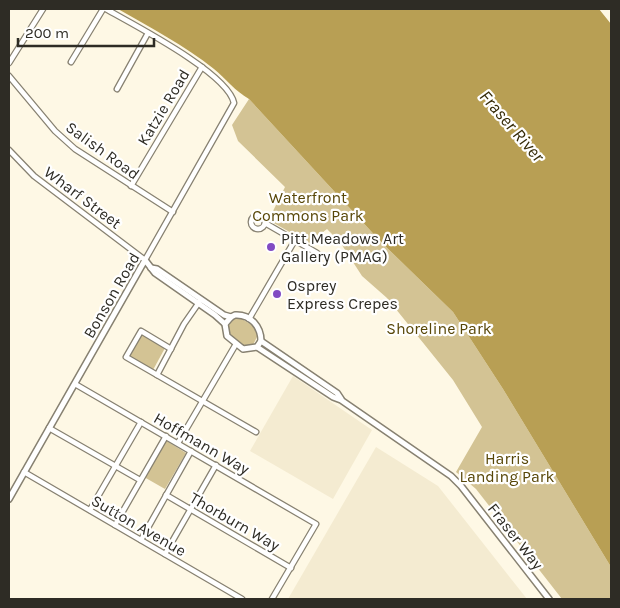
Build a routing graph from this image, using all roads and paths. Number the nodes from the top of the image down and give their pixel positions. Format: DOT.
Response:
graph roads {
  1 [pos="43,9"];
  2 [pos="105,9"];
  3 [pos="148,33"];
  4 [pos="71,62"];
  5 [pos="9,63"];
  6 [pos="202,67"];
  7 [pos="9,76"];
  8 [pos="117,89"];
  9 [pos="9,150"];
  10 [pos="131,186"];
  11 [pos="172,212"];
  12 [pos="265,223"];
  13 [pos="295,240"];
  14 [pos="317,253"];
  15 [pos="145,260"];
  16 [pos="200,301"];
  17 [pos="231,317"];
  18 [pos="249,319"];
  19 [pos="225,324"];
  20 [pos="261,341"];
  21 [pos="236,344"];
  22 [pos="257,347"];
  23 [pos="171,349"];
  24 [pos="157,375"];
  25 [pos="75,384"];
  26 [pos="341,400"];
  27 [pos="202,402"];
  28 [pos="141,422"];
  29 [pos="50,428"];
  30 [pos="256,432"];
  31 [pos="166,436"];
  32 [pos="178,443"];
  33 [pos="191,451"];
  34 [pos="216,465"];
  35 [pos="115,466"];
  36 [pos="24,472"];
  37 [pos="140,480"];
  38 [pos="166,495"];
  39 [pos="9,499"];
  40 [pos="90,510"];
  41 [pos="191,510"];
  42 [pos="115,525"];
  43 [pos="140,540"];
  44 [pos="165,554"];
  45 [pos="291,568"];
  46 [pos="242,599"];
  47 [pos="272,599"];
  48 [pos="549,599"];
  1 -- 5 [label="street"];
  2 -- 3 [label="street"];
  2 -- 4 [label="street"];
  3 -- 6 [label="street"];
  3 -- 8 [label="street"];
  6 -- 10 [label="street, Katzie Road"];
  6 -- 11 [label="street, Bonson Road"];
  7 -- 10 [label="street, Salish Road"];
  9 -- 15 [label="street, Wharf Street"];
  10 -- 11 [label="street, Salish Road"];
  11 -- 15 [label="street, Bonson Road"];
  12 -- 13 [label="street"];
  13 -- 14 [label="street"];
  13 -- 18 [label="street"];
  15 -- 16 [label="street"];
  15 -- 25 [label="street, Bonson Road"];
  16 -- 17 [label="street"];
  16 -- 19 [label="street"];
  16 -- 23 [label="street"];
  17 -- 18 [label="street"];
  17 -- 19 [label="street"];
  18 -- 20 [label="street"];
  19 -- 21 [label="street"];
  20 -- 22 [label="street"];
  20 -- 26 [label="street, Fraser Way"];
  21 -- 22 [label="street"];
  21 -- 27 [label="street"];
  22 -- 26 [label="street, Fraser Way"];
  23 -- 24 [label="street"];
  23 -- 24 [label="street"];
  24 -- 27 [label="street"];
  25 -- 28 [label="street, Hoffmann Way"];
  25 -- 29 [label="street, Bonson Road"];
  26 -- 48 [label="street, Fraser Way"];
  27 -- 30 [label="street"];
  27 -- 32 [label="street"];
  28 -- 31 [label="street, Hoffmann Way"];
  28 -- 35 [label="street"];
  29 -- 35 [label="street"];
  29 -- 36 [label="street, Bonson Road"];
  31 -- 32 [label="street, Hoffmann Way"];
  31 -- 37 [label="street"];
  32 -- 33 [label="street, Hoffmann Way"];
  33 -- 34 [label="street, Hoffmann Way"];
  33 -- 38 [label="street"];
  34 -- 41 [label="street"];
  34 -- 45 [label="street, Hoffmann Way"];
  35 -- 37 [label="street"];
  35 -- 40 [label="street"];
  36 -- 39 [label="street, Bonson Road"];
  36 -- 40 [label="street, Sutton Avenue"];
  37 -- 42 [label="street"];
  38 -- 41 [label="street, Thorburn Way"];
  38 -- 43 [label="street"];
  40 -- 42 [label="street, Sutton Avenue"];
  41 -- 44 [label="street"];
  41 -- 45 [label="street, Thorburn Way"];
  42 -- 43 [label="street, Sutton Avenue"];
  43 -- 44 [label="street, Sutton Avenue"];
  44 -- 46 [label="street, Sutton Avenue"];
  45 -- 47 [label="street"];
}
